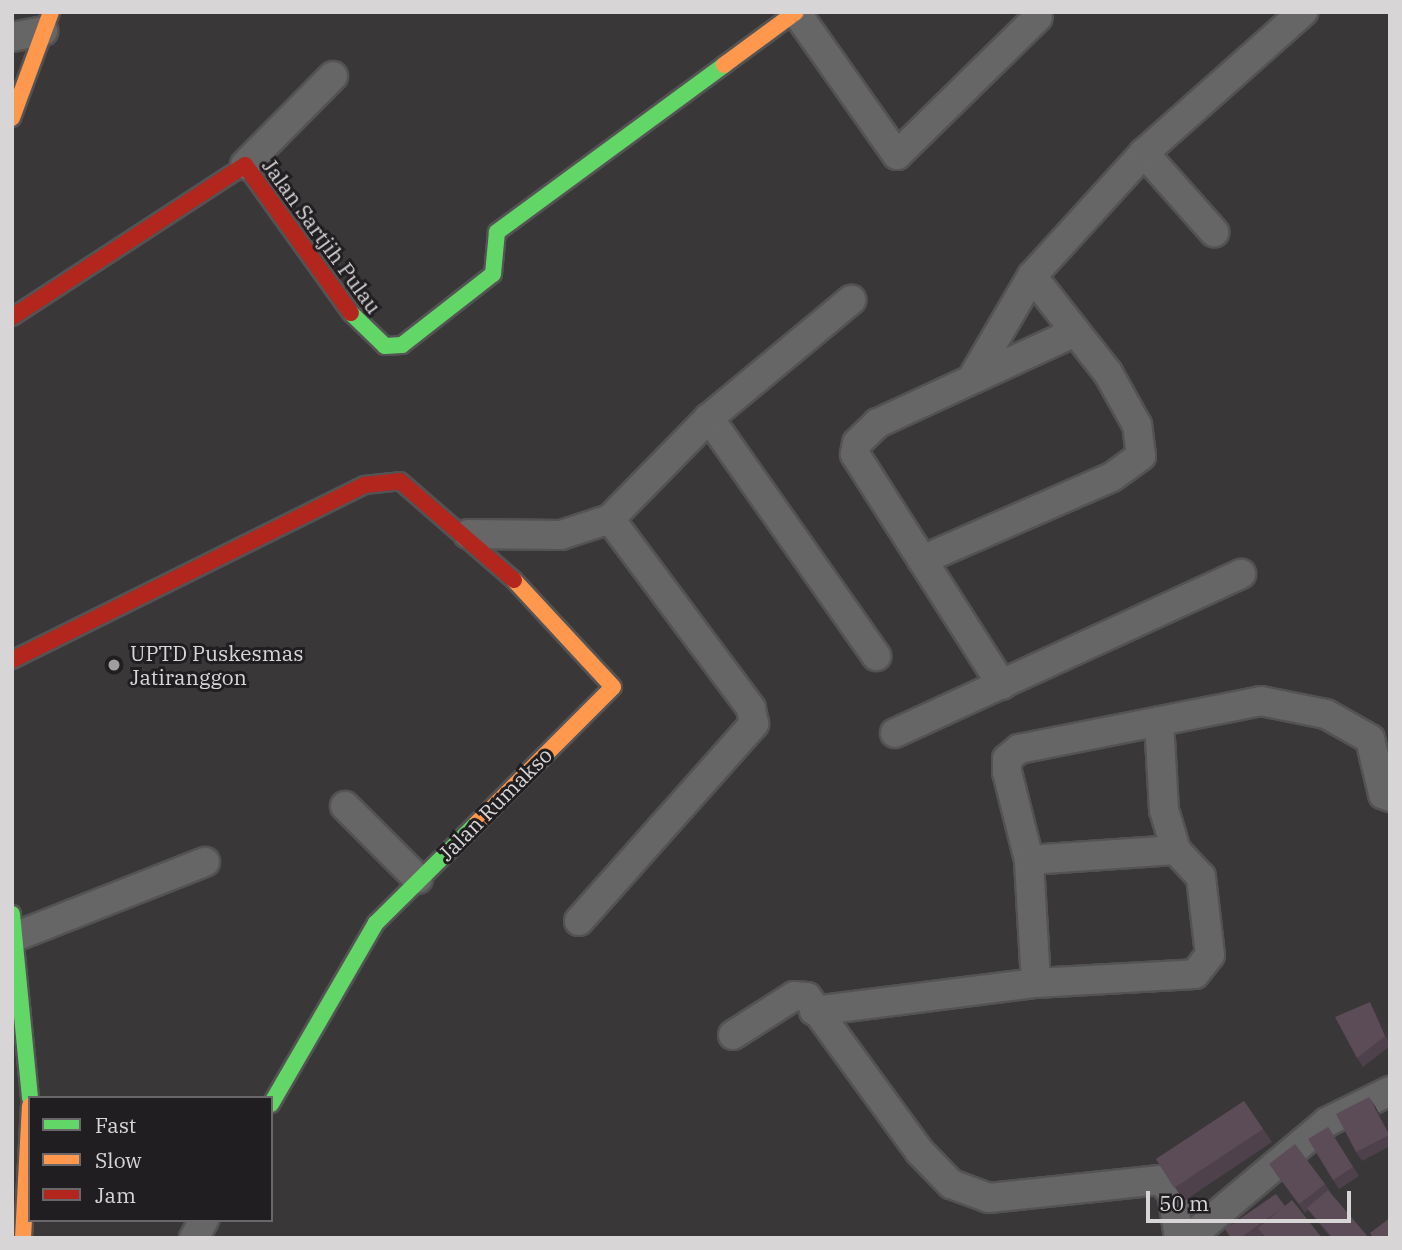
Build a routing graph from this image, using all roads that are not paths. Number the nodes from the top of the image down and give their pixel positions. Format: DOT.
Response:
graph roads {
  1 [pos="796,12"];
  2 [pos="1303,12"];
  3 [pos="1039,14"];
  4 [pos="47,21"];
  5 [pos="12,37"];
  6 [pos="333,76"];
  7 [pos="12,118"];
  8 [pos="1144,153"];
  9 [pos="244,165"];
  10 [pos="1214,232"];
  11 [pos="1032,276"];
  12 [pos="851,300"];
  13 [pos="12,317"];
  14 [pos="1073,332"];
  15 [pos="973,377"];
  16 [pos="709,418"];
  17 [pos="610,519"];
  18 [pos="468,534"];
  19 [pos="922,560"];
  20 [pos="1241,574"];
  21 [pos="876,656"];
  22 [pos="12,660"];
  23 [pos="1002,685"];
  24 [pos="1159,721"];
  25 [pos="895,733"];
  26 [pos="1390,797"];
  27 [pos="345,806"];
  28 [pos="1176,850"];
  29 [pos="1029,860"];
  30 [pos="205,862"];
  31 [pos="418,879"];
  32 [pos="579,920"];
  33 [pos="15,925"];
  34 [pos="17,969"];
  35 [pos="1036,983"];
  36 [pos="814,1011"];
  37 [pos="733,1035"];
  38 [pos="1390,1091"];
  39 [pos="30,1096"];
  40 [pos="273,1101"];
  41 [pos="28,1144"];
  42 [pos="203,1222"];
  43 [pos="23,1238"];
  44 [pos="194,1238"];
  45 [pos="1179,1238"];
  46 [pos="1189,1238"];
  1 -- 3 [label="street"];
  1 -- 9 [label="street, Jalan Sartjih Pulau"];
  2 -- 8 [label="street"];
  4 -- 5 [label="street"];
  4 -- 7 [label="street"];
  6 -- 9 [label="street"];
  8 -- 10 [label="street"];
  8 -- 11 [label="street"];
  9 -- 13 [label="street, Jalan Sartjih Pulau"];
  11 -- 14 [label="street"];
  11 -- 15 [label="street"];
  12 -- 16 [label="street"];
  14 -- 15 [label="street"];
  14 -- 19 [label="street"];
  15 -- 19 [label="street"];
  16 -- 17 [label="street"];
  16 -- 21 [label="street"];
  17 -- 18 [label="street"];
  17 -- 32 [label="street"];
  18 -- 22 [label="street"];
  18 -- 31 [label="street, Jalan Rumakso"];
  19 -- 23 [label="street"];
  20 -- 23 [label="street"];
  23 -- 25 [label="street"];
  24 -- 26 [label="street"];
  24 -- 28 [label="street"];
  24 -- 29 [label="street"];
  27 -- 31 [label="street"];
  28 -- 29 [label="street"];
  28 -- 35 [label="street"];
  29 -- 35 [label="street"];
  30 -- 33 [label="street"];
  31 -- 40 [label="street, Jalan Rumakso"];
  33 -- 34 [label="street"];
  34 -- 39 [label="street"];
  35 -- 36 [label="street"];
  36 -- 37 [label="street"];
  36 -- 45 [label="street"];
  38 -- 46 [label="street"];
  41 -- 43 [label="street"];
  42 -- 44 [label="street"];
}
